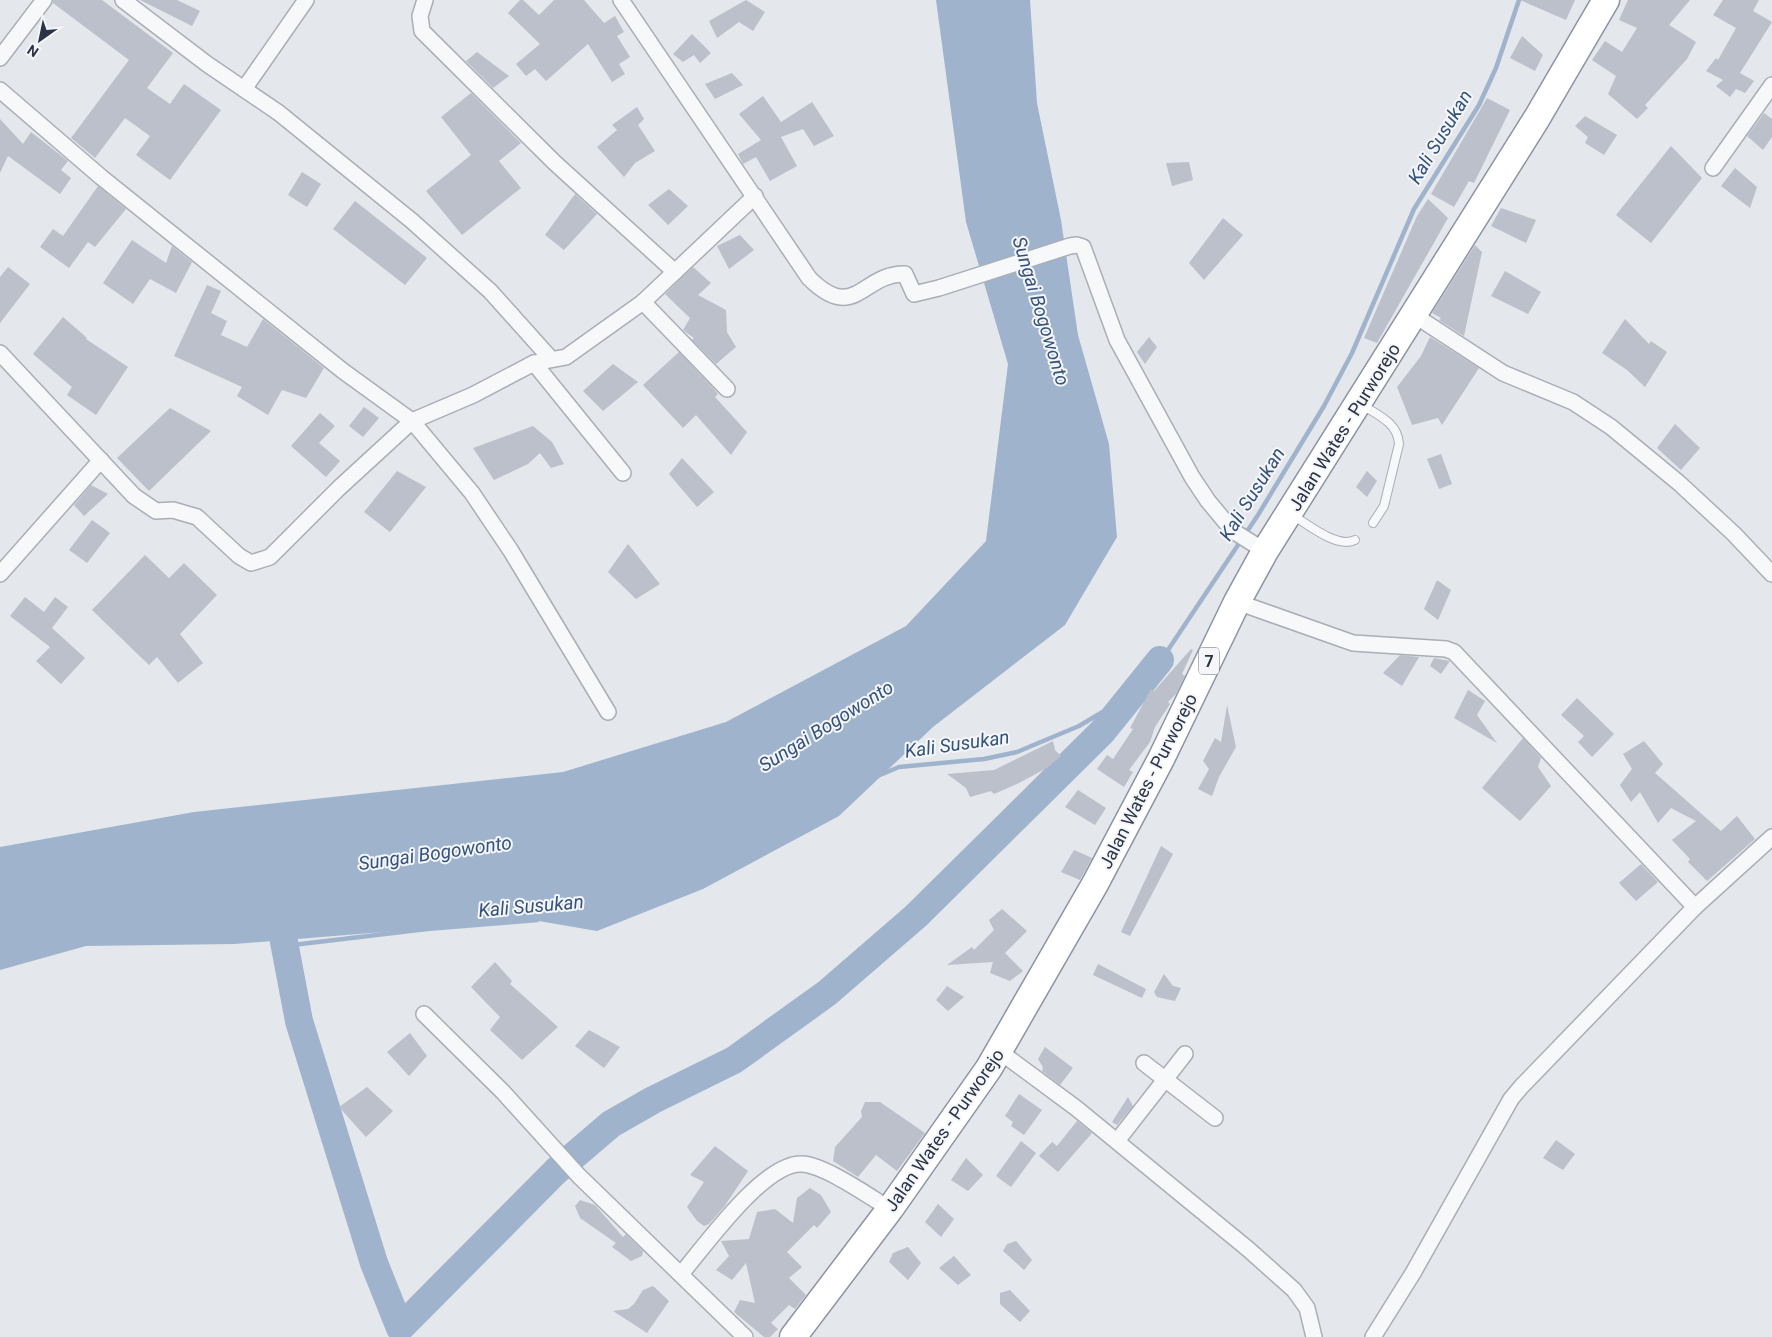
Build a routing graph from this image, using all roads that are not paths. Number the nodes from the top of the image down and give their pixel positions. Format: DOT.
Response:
graph roads {
  1 [pos="44,0"];
  2 [pos="123,0"];
  3 [pos="306,0"];
  4 [pos="425,0"];
  5 [pos="621,0"];
  6 [pos="1606,0"];
  7 [pos="0,58"];
  8 [pos="1772,85"];
  9 [pos="0,90"];
  10 [pos="244,90"];
  11 [pos="1712,168"];
  12 [pos="755,196"];
  13 [pos="675,272"];
  14 [pos="643,302"];
  15 [pos="1414,315"];
  16 [pos="0,353"];
  17 [pos="551,359"];
  18 [pos="534,363"];
  19 [pos="727,390"];
  20 [pos="1358,402"];
  21 [pos="412,421"];
  22 [pos="101,460"];
  23 [pos="623,473"];
  24 [pos="1290,513"];
  25 [pos="1373,524"];
  26 [pos="1355,540"];
  27 [pos="1260,548"];
  28 [pos="0,574"];
  29 [pos="1772,574"];
  30 [pos="1237,602"];
  31 [pos="608,712"];
  32 [pos="1772,837"];
  33 [pos="1695,907"];
  34 [pos="424,1014"];
  35 [pos="1000,1051"];
  36 [pos="1185,1054"];
  37 [pos="1144,1063"];
  38 [pos="1165,1079"];
  39 [pos="1215,1118"];
  40 [pos="1117,1141"];
  41 [pos="890,1209"];
  42 [pos="681,1274"];
  43 [pos="800,1327"];
  44 [pos="745,1337"];
  45 [pos="1314,1337"];
  46 [pos="1373,1337"];
  1 -- 7 [label="street"];
  2 -- 10 [label="street"];
  3 -- 10 [label="street"];
  4 -- 13 [label="street"];
  5 -- 12 [label="street"];
  6 -- 15 [label="highway, Jalan Wates - Purworejo / 7"];
  8 -- 11 [label="street"];
  9 -- 21 [label="street"];
  10 -- 17 [label="street"];
  12 -- 13 [label="street"];
  12 -- 27 [label="street"];
  13 -- 14 [label="street"];
  14 -- 17 [label="street"];
  14 -- 19 [label="street"];
  15 -- 20 [label="highway, Jalan Wates - Purworejo / 7"];
  15 -- 29 [label="street"];
  16 -- 22 [label="street"];
  17 -- 18 [label="street"];
  18 -- 21 [label="street"];
  18 -- 23 [label="street"];
  20 -- 24 [label="highway, Jalan Wates - Purworejo / 7"];
  20 -- 25 [label="lane"];
  21 -- 22 [label="street"];
  21 -- 31 [label="street"];
  22 -- 28 [label="street"];
  24 -- 26 [label="lane"];
  24 -- 27 [label="highway, Jalan Wates - Purworejo / 7"];
  27 -- 30 [label="highway, Jalan Wates - Purworejo / 7"];
  30 -- 33 [label="street"];
  30 -- 35 [label="highway, Jalan Wates - Purworejo / 7"];
  32 -- 33 [label="street"];
  33 -- 46 [label="street"];
  34 -- 42 [label="street"];
  35 -- 40 [label="street"];
  35 -- 41 [label="highway, Jalan Wates - Purworejo / 7"];
  36 -- 38 [label="street"];
  37 -- 38 [label="street"];
  38 -- 39 [label="street"];
  38 -- 40 [label="street"];
  40 -- 45 [label="street"];
  41 -- 42 [label="street"];
  41 -- 43 [label="highway, Jalan Wates - Purworejo / 7"];
  42 -- 44 [label="street"];
}
